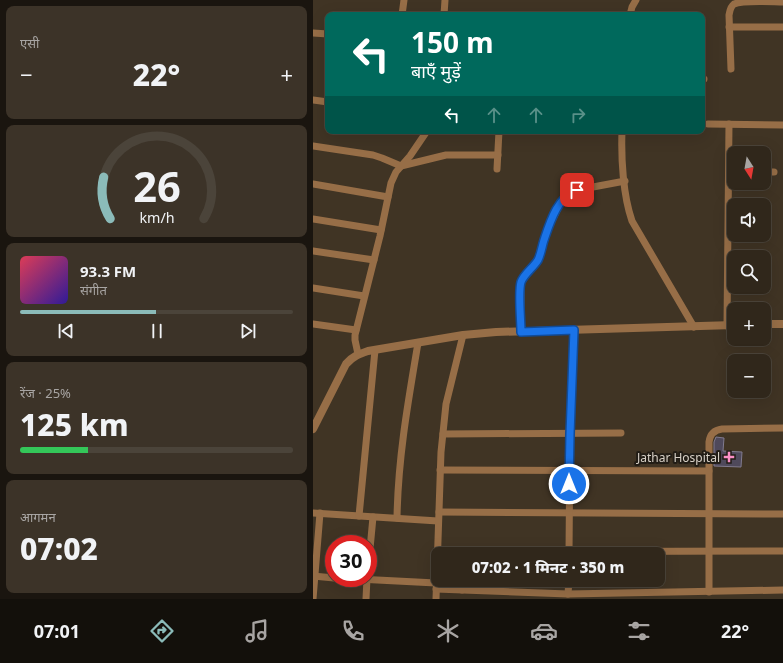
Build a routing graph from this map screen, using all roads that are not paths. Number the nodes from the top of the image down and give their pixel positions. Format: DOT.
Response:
graph roads {
  1 [pos="404,0"];
  2 [pos="445,0"];
  3 [pos="636,0"];
  4 [pos="783,2"];
  5 [pos="402,12"];
  6 [pos="444,12"];
  7 [pos="631,12"];
  8 [pos="729,27"];
  9 [pos="783,27"];
  10 [pos="313,33"];
  11 [pos="325,34"];
  12 [pos="731,69"];
  13 [pos="313,100"];
  14 [pos="325,102"];
  15 [pos="708,124"];
  16 [pos="729,124"];
  17 [pos="783,125"];
  18 [pos="425,134"];
  19 [pos="499,134"];
  20 [pos="622,134"];
  21 [pos="313,146"];
  22 [pos="730,146"];
  23 [pos="498,155"];
  24 [pos="401,166"];
  25 [pos="497,169"];
  26 [pos="625,182"];
  27 [pos="313,184"];
  28 [pos="731,190"];
  29 [pos="388,197"];
  30 [pos="313,219"];
  31 [pos="381,230"];
  32 [pos="313,251"];
  33 [pos="374,260"];
  34 [pos="313,288"];
  35 [pos="364,296"];
  36 [pos="731,302"];
  37 [pos="313,324"];
  38 [pos="771,324"];
  39 [pos="783,324"];
  40 [pos="694,326"];
  41 [pos="727,326"];
  42 [pos="356,330"];
  43 [pos="574,330"];
  44 [pos="521,332"];
  45 [pos="463,335"];
  46 [pos="418,342"];
  47 [pos="375,350"];
  48 [pos="358,354"];
  49 [pos="783,428"];
  50 [pos="313,429"];
  51 [pos="621,433"];
  52 [pos="443,434"];
  53 [pos="570,434"];
  54 [pos="440,470"];
  55 [pos="569,470"];
  56 [pos="709,471"];
  57 [pos="439,512"];
  58 [pos="570,512"];
  59 [pos="316,513"];
  60 [pos="708,513"];
  61 [pos="783,514"];
  62 [pos="359,516"];
  63 [pos="373,517"];
  64 [pos="397,518"];
  65 [pos="439,521"];
  66 [pos="371,535"];
  67 [pos="437,547"];
  68 [pos="569,547"];
  69 [pos="783,551"];
  70 [pos="665,552"];
  71 [pos="709,552"];
  72 [pos="314,576"];
  73 [pos="325,577"];
  74 [pos="377,580"];
  75 [pos="431,585"];
  76 [pos="367,587"];
  77 [pos="436,587"];
  78 [pos="442,587"];
  79 [pos="461,587"];
  80 [pos="568,587"];
  81 [pos="461,590"];
  82 [pos="783,590"];
  83 [pos="709,592"];
  84 [pos="568,594"];
  85 [pos="633,596"];
  86 [pos="659,596"];
  87 [pos="313,599"];
  88 [pos="366,599"];
  89 [pos="436,599"];
  1 -- 5 [label="street"];
  2 -- 6 [label="street"];
  3 -- 7 [label="street"];
  4 -- 8 [label="street"];
  8 -- 9 [label="street"];
  8 -- 12 [label="street"];
  10 -- 11 [label="street"];
  13 -- 14 [label="street"];
  15 -- 16 [label="street"];
  16 -- 17 [label="street"];
  16 -- 22 [label="street"];
  18 -- 24 [label="street"];
  19 -- 23 [label="street"];
  20 -- 26 [label="street"];
  21 -- 24 [label="street"];
  23 -- 24 [label="street"];
  23 -- 25 [label="street"];
  24 -- 29 [label="street"];
  26 -- 40 [label="street"];
  26 -- 44 [label="street"];
  27 -- 29 [label="street"];
  28 -- 36 [label="street"];
  29 -- 31 [label="street"];
  30 -- 31 [label="street"];
  31 -- 33 [label="street"];
  32 -- 33 [label="street"];
  33 -- 35 [label="street"];
  34 -- 35 [label="street"];
  35 -- 42 [label="street"];
  37 -- 42 [label="street"];
  38 -- 39 [label="street"];
  40 -- 41 [label="street"];
  40 -- 43 [label="street"];
  42 -- 48 [label="street"];
  43 -- 44 [label="street"];
  43 -- 53 [label="street"];
  44 -- 45 [label="street"];
  45 -- 46 [label="street"];
  45 -- 52 [label="street"];
  46 -- 47 [label="street"];
  46 -- 64 [label="street"];
  47 -- 48 [label="street"];
  47 -- 62 [label="street"];
  48 -- 50 [label="street"];
  49 -- 56 [label="street"];
  51 -- 53 [label="street"];
  52 -- 53 [label="street"];
  52 -- 54 [label="street"];
  53 -- 55 [label="street"];
  54 -- 55 [label="street"];
  54 -- 57 [label="street"];
  55 -- 56 [label="street"];
  55 -- 58 [label="street"];
  56 -- 60 [label="street"];
  57 -- 58 [label="street"];
  57 -- 65 [label="street"];
  58 -- 60 [label="street"];
  58 -- 68 [label="street"];
  59 -- 62 [label="street"];
  59 -- 72 [label="street"];
  60 -- 61 [label="street"];
  60 -- 71 [label="street"];
  62 -- 63 [label="street"];
  63 -- 64 [label="street"];
  63 -- 66 [label="street"];
  64 -- 65 [label="street"];
  65 -- 67 [label="street"];
  69 -- 71 [label="street"];
  70 -- 71 [label="street"];
  71 -- 83 [label="street"];
  72 -- 73 [label="street"];
  72 -- 87 [label="street"];
  74 -- 75 [label="street"];
  76 -- 88 [label="street"];
  77 -- 89 [label="street"];
  78 -- 81 [label="street"];
  79 -- 81 [label="street"];
  80 -- 84 [label="street"];
  81 -- 84 [label="street"];
  82 -- 83 [label="street"];
  83 -- 86 [label="street"];
  84 -- 85 [label="street"];
  85 -- 86 [label="street"];
}
